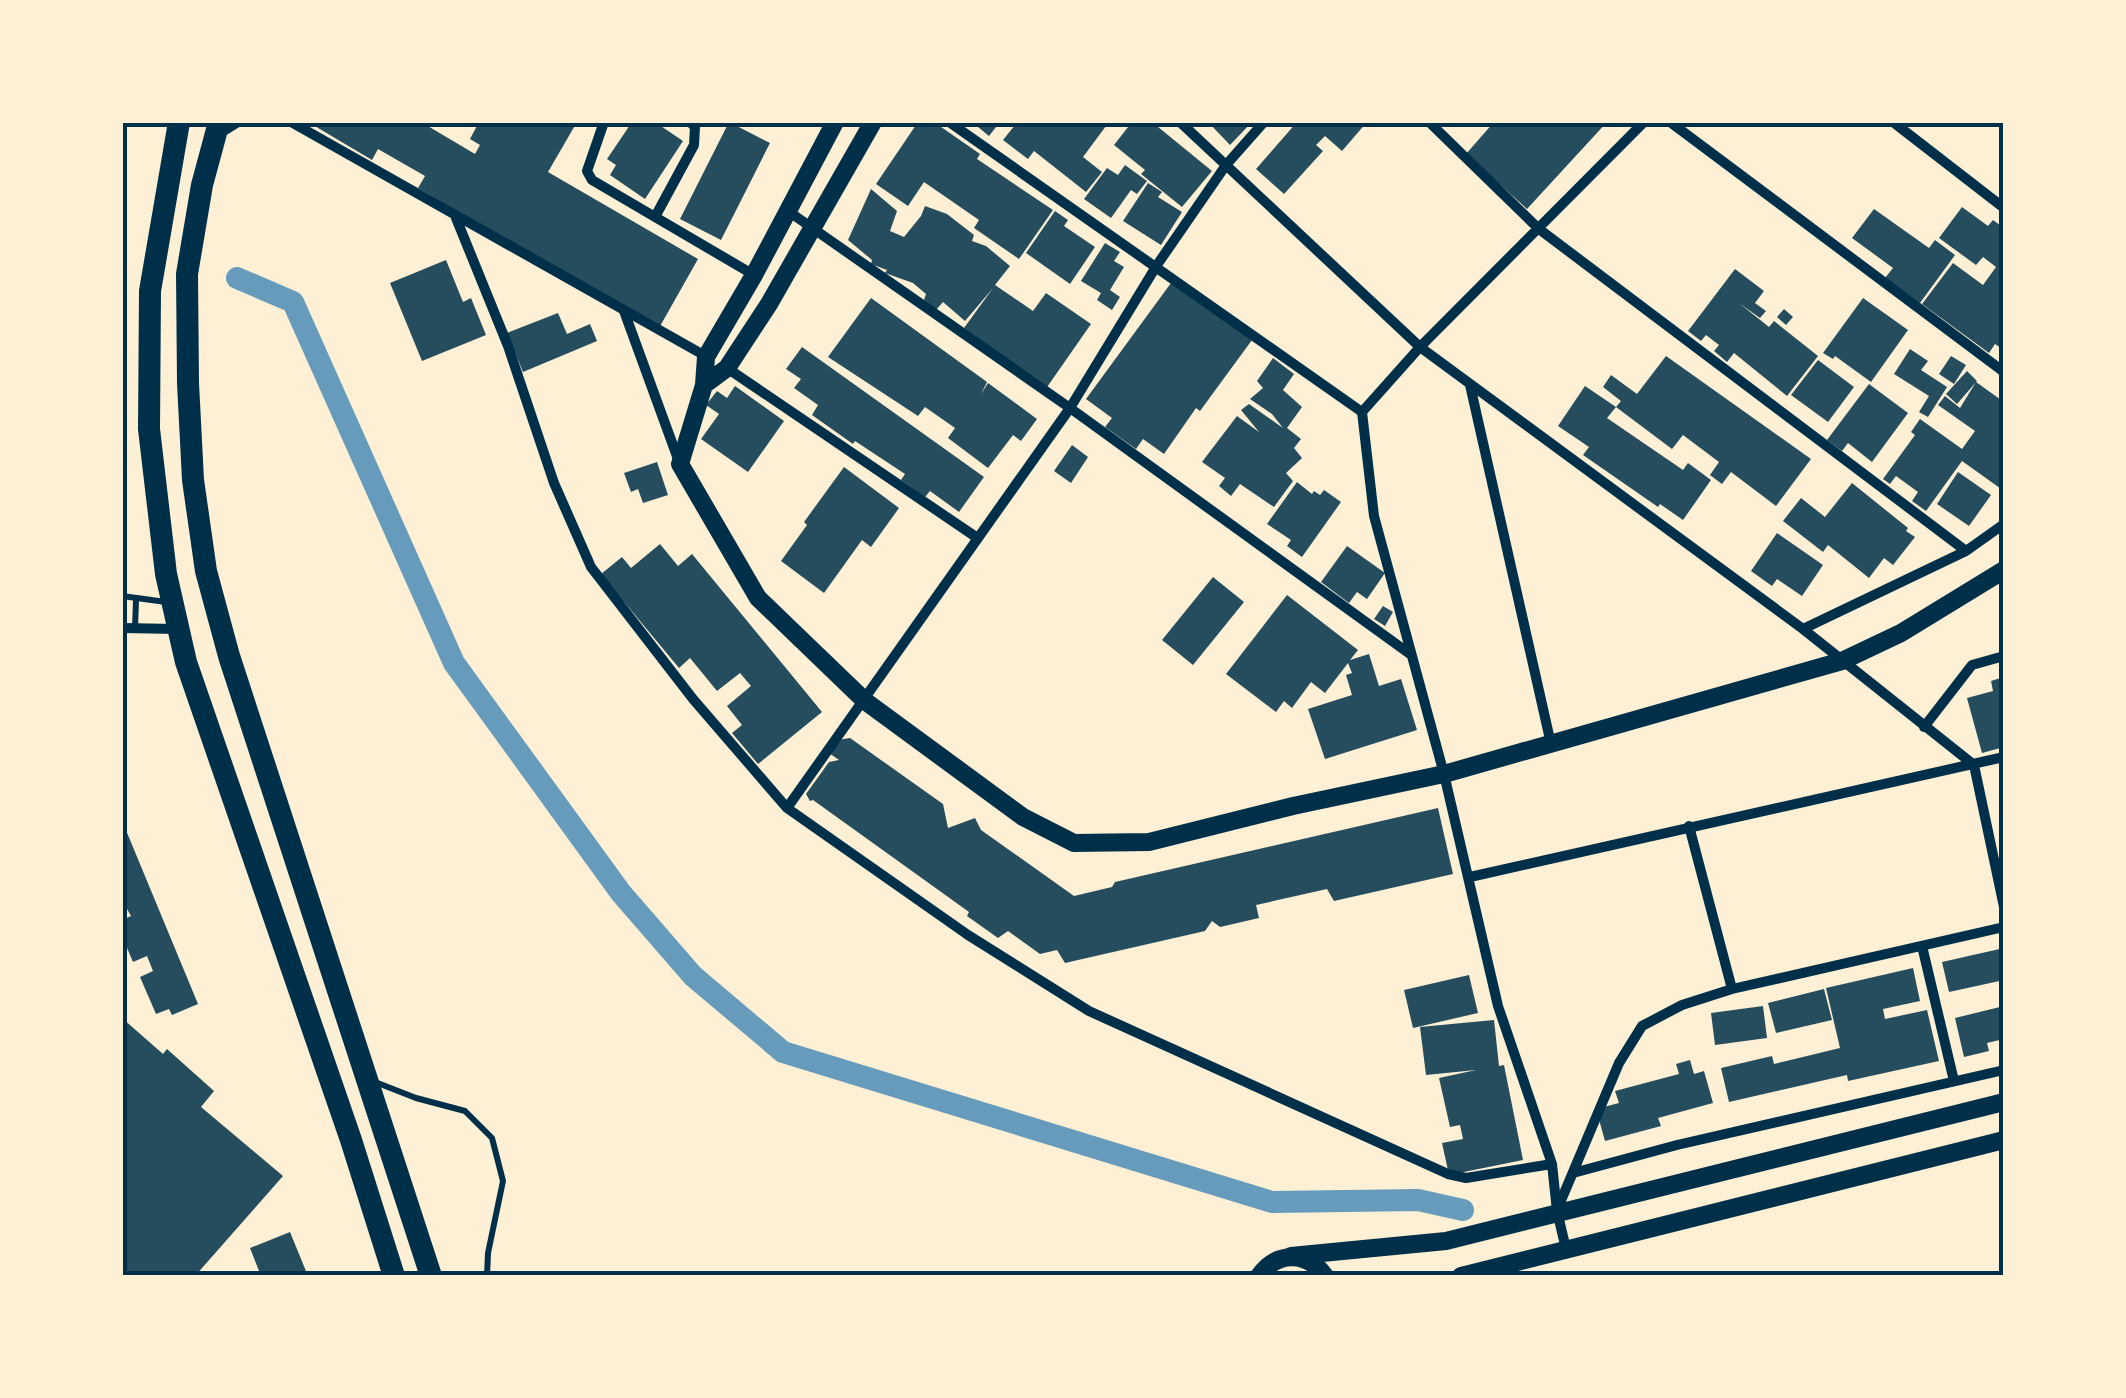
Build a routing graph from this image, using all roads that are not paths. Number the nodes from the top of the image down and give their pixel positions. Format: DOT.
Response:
graph roads {
  1 [pos="179,122"];
  2 [pos="238,122"];
  3 [pos="291,122"];
  4 [pos="604,122"];
  5 [pos="690,122"];
  6 [pos="835,122"];
  7 [pos="873,122"];
  8 [pos="949,122"];
  9 [pos="1180,122"];
  10 [pos="1264,122"];
  11 [pos="1429,122"];
  12 [pos="1453,122"];
  13 [pos="1644,122"];
  14 [pos="1670,122"];
  15 [pos="1893,122"];
  16 [pos="217,130"];
  17 [pos="1442,134"];
  18 [pos="1226,165"];
  19 [pos="2001,201"];
  20 [pos="788,212"];
  21 [pos="656,217"];
  22 [pos="456,218"];
  23 [pos="814,227"];
  24 [pos="1539,229"];
  25 [pos="1156,265"];
  26 [pos="754,275"];
  27 [pos="624,311"];
  28 [pos="1420,347"];
  29 [pos="706,356"];
  30 [pos="728,368"];
  31 [pos="2004,372"];
  32 [pos="1470,384"];
  33 [pos="704,385"];
  34 [pos="1070,408"];
  35 [pos="1362,412"];
  36 [pos="680,464"];
  37 [pos="2004,524"];
  38 [pos="976,536"];
  39 [pos="1966,551"];
  40 [pos="2004,570"];
  41 [pos="122,596"];
  42 [pos="136,600"];
  43 [pos="172,602"];
  44 [pos="128,628"];
  45 [pos="178,629"];
  46 [pos="1803,629"];
  47 [pos="1411,654"];
  48 [pos="2004,656"];
  49 [pos="1842,661"];
  50 [pos="865,702"];
  51 [pos="1924,726"];
  52 [pos="1550,744"];
  53 [pos="2004,757"];
  54 [pos="1974,765"];
  55 [pos="1444,774"];
  56 [pos="787,808"];
  57 [pos="1689,826"];
  58 [pos="1470,877"];
  59 [pos="2004,907"];
  60 [pos="2004,927"];
  61 [pos="1922,946"];
  62 [pos="1732,989"];
  63 [pos="2004,1070"];
  64 [pos="366,1079"];
  65 [pos="1954,1081"];
  66 [pos="2004,1102"];
  67 [pos="2004,1140"];
  68 [pos="1552,1164"];
  69 [pos="1573,1173"];
  70 [pos="1557,1212"];
  71 [pos="1566,1250"];
  72 [pos="1291,1256"];
  73 [pos="1257,1274"];
  74 [pos="394,1276"];
  75 [pos="431,1276"];
  76 [pos="488,1276"];
  77 [pos="1325,1276"];
  78 [pos="1460,1276"];
  1 -- 43 [label="highway"];
  2 -- 16 [label="street"];
  3 -- 22 [label="street"];
  4 -- 21 [label="street"];
  5 -- 21 [label="street"];
  6 -- 20 [label="street"];
  7 -- 23 [label="street"];
  8 -- 25 [label="street"];
  9 -- 18 [label="street"];
  10 -- 18 [label="street"];
  11 -- 17 [label="street"];
  12 -- 17 [label="street"];
  13 -- 24 [label="street"];
  14 -- 31 [label="street"];
  15 -- 19 [label="street"];
  16 -- 64 [label="highway"];
  17 -- 24 [label="street"];
  18 -- 25 [label="street"];
  18 -- 28 [label="street"];
  20 -- 23 [label="street"];
  20 -- 26 [label="street"];
  21 -- 26 [label="street"];
  22 -- 27 [label="street"];
  22 -- 56 [label="street"];
  23 -- 30 [label="street"];
  23 -- 34 [label="street"];
  24 -- 28 [label="street"];
  24 -- 39 [label="street"];
  25 -- 34 [label="street"];
  25 -- 35 [label="street"];
  26 -- 29 [label="street"];
  27 -- 29 [label="street"];
  27 -- 36 [label="street"];
  28 -- 32 [label="street"];
  28 -- 35 [label="street"];
  29 -- 30 [label="street"];
  29 -- 33 [label="street"];
  30 -- 33 [label="street"];
  30 -- 38 [label="street"];
  32 -- 46 [label="street"];
  32 -- 52 [label="street"];
  33 -- 36 [label="street"];
  34 -- 38 [label="street"];
  34 -- 47 [label="street"];
  35 -- 47 [label="street"];
  36 -- 50 [label="street"];
  37 -- 39 [label="street"];
  38 -- 50 [label="street"];
  39 -- 46 [label="street"];
  40 -- 49 [label="street"];
  41 -- 42 [label="lane"];
  42 -- 43 [label="lane"];
  42 -- 44 [label="lane"];
  43 -- 45 [label="highway"];
  44 -- 45 [label="street"];
  45 -- 74 [label="highway"];
  46 -- 49 [label="street"];
  47 -- 55 [label="street"];
  48 -- 51 [label="street"];
  49 -- 51 [label="street"];
  49 -- 52 [label="street"];
  50 -- 55 [label="street"];
  50 -- 56 [label="street"];
  51 -- 54 [label="street"];
  52 -- 55 [label="street"];
  53 -- 54 [label="street"];
  54 -- 57 [label="street"];
  54 -- 59 [label="street"];
  55 -- 58 [label="street"];
  56 -- 68 [label="street"];
  57 -- 58 [label="street"];
  57 -- 62 [label="street"];
  58 -- 68 [label="street"];
  60 -- 61 [label="street"];
  61 -- 62 [label="street"];
  61 -- 65 [label="street"];
  62 -- 69 [label="street"];
  63 -- 65 [label="street"];
  64 -- 75 [label="highway"];
  64 -- 76 [label="lane"];
  65 -- 69 [label="street"];
  66 -- 70 [label="street"];
  67 -- 71 [label="street"];
  68 -- 70 [label="street"];
  69 -- 70 [label="street"];
  70 -- 71 [label="street"];
  70 -- 72 [label="street"];
  71 -- 78 [label="street"];
  72 -- 73 [label="street"];
  72 -- 77 [label="street"];
}
